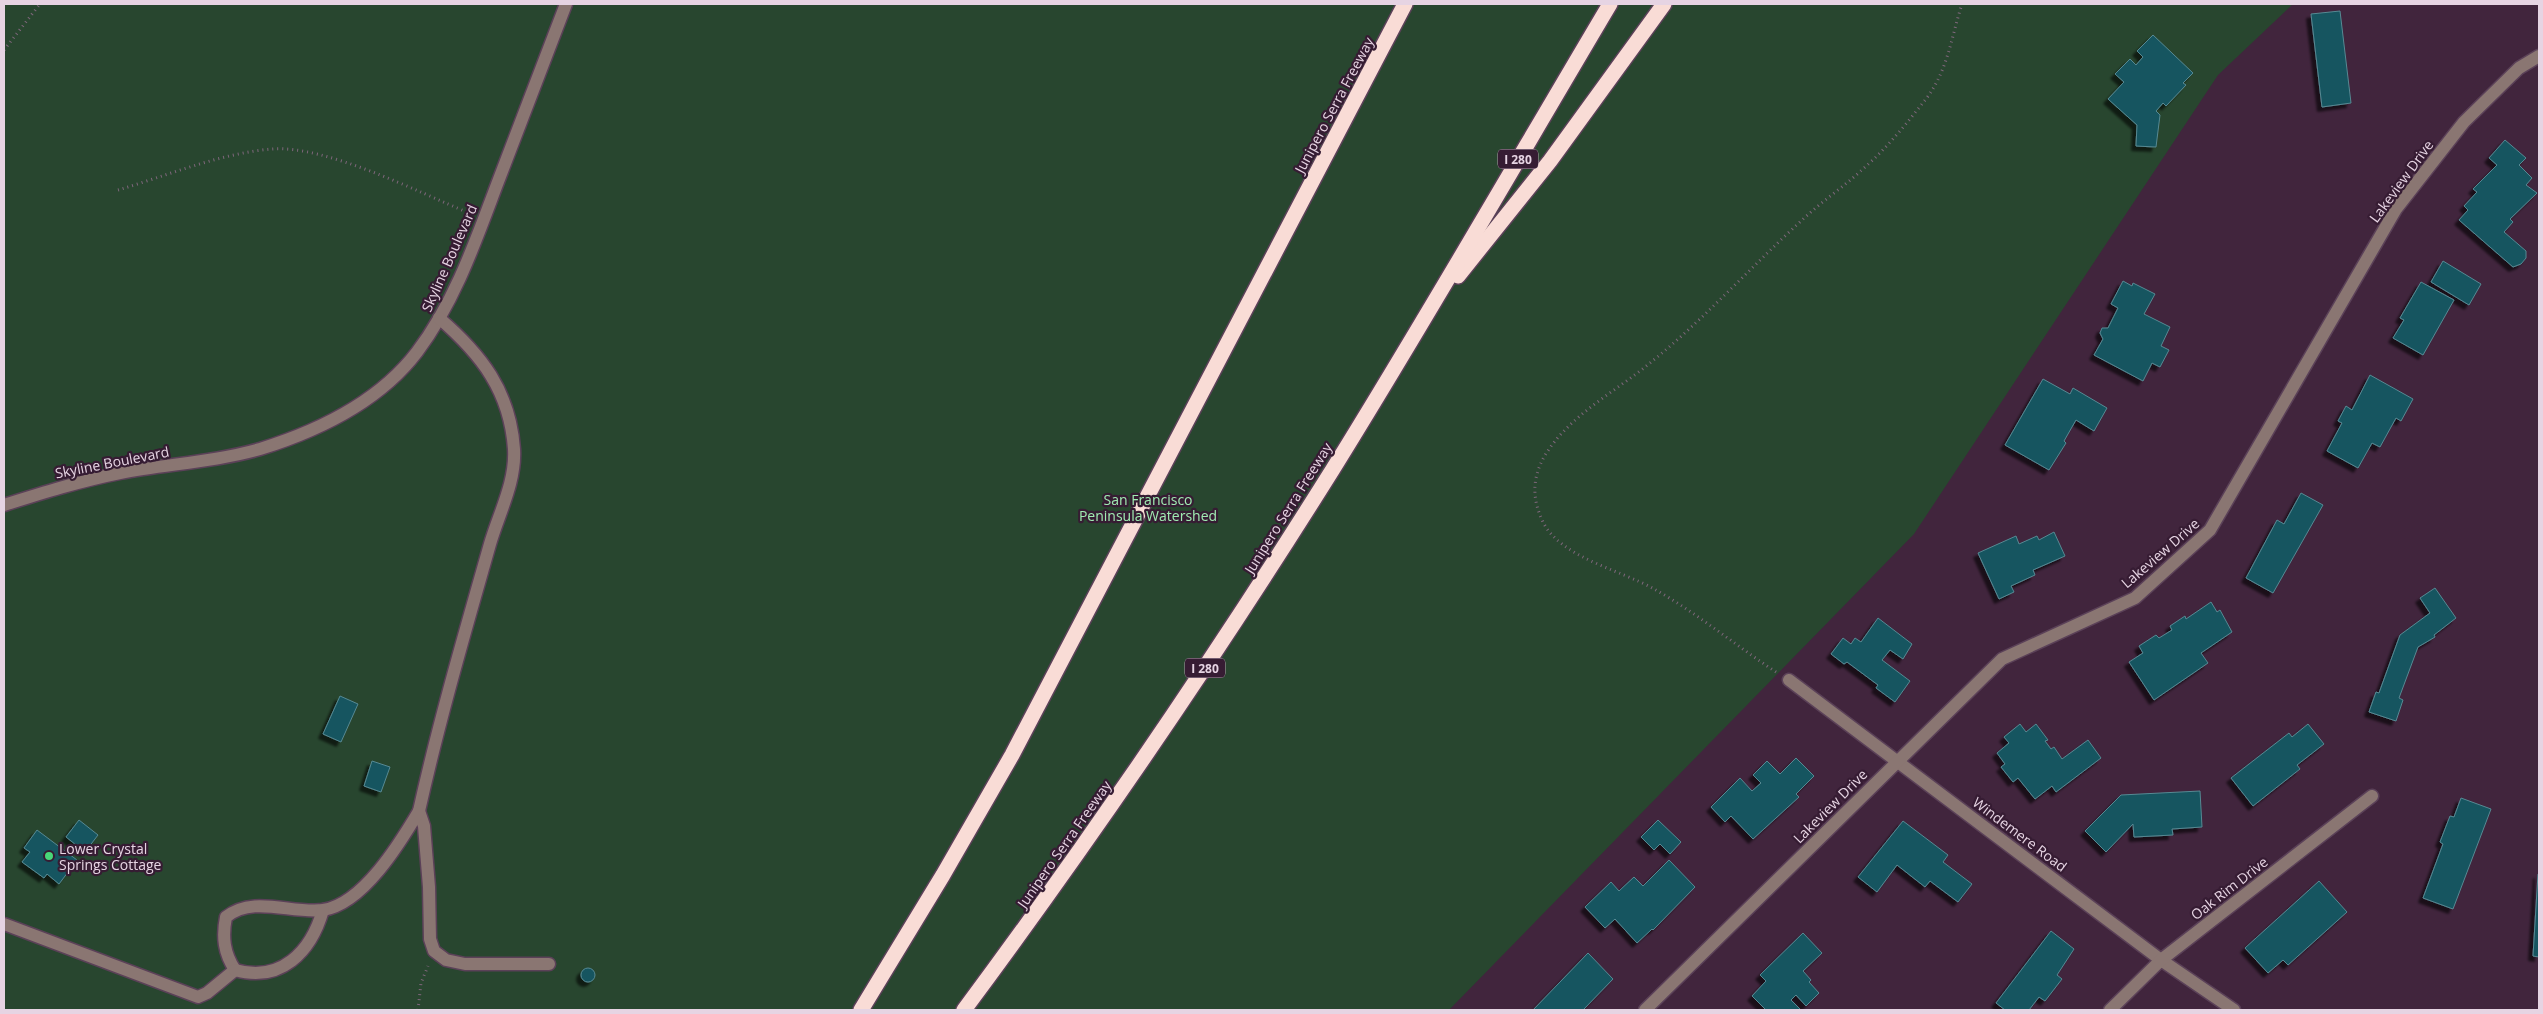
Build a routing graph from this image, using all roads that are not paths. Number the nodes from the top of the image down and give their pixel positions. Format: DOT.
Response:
graph roads {
  1 [pos="566,4"];
  2 [pos="1405,4"];
  3 [pos="1610,4"];
  4 [pos="1664,4"];
  5 [pos="2539,56"];
  6 [pos="1427,314"];
  7 [pos="439,318"];
  8 [pos="4,505"];
  9 [pos="1789,680"];
  10 [pos="1898,760"];
  11 [pos="2372,796"];
  12 [pos="419,811"];
  13 [pos="323,910"];
  14 [pos="4,924"];
  15 [pos="2162,960"];
  16 [pos="549,964"];
  17 [pos="235,970"];
  18 [pos="861,1010"];
  19 [pos="964,1010"];
  20 [pos="1645,1010"];
  21 [pos="2110,1010"];
  22 [pos="2234,1010"];
  1 -- 7 [label="street, Skyline Boulevard"];
  2 -- 18 [label="highway, Junipero Serra Freeway"];
  3 -- 6 [label="highway, Junipero Serra Freeway / I 280"];
  4 -- 6 [label="highway"];
  5 -- 10 [label="street, Lakeview Drive"];
  6 -- 19 [label="highway, Junipero Serra Freeway / I 280"];
  7 -- 8 [label="street, Skyline Boulevard"];
  7 -- 12 [label="street"];
  9 -- 10 [label="street, Windemere Road"];
  10 -- 15 [label="street, Windemere Road"];
  10 -- 20 [label="street, Lakeview Drive"];
  11 -- 15 [label="street, Oak Rim Drive"];
  12 -- 13 [label="street"];
  12 -- 16 [label="street"];
  13 -- 17 [label="street"];
  13 -- 17 [label="street"];
  14 -- 17 [label="street"];
  15 -- 21 [label="street, Oak Rim Drive"];
  15 -- 22 [label="street, Windemere Road"];
}
